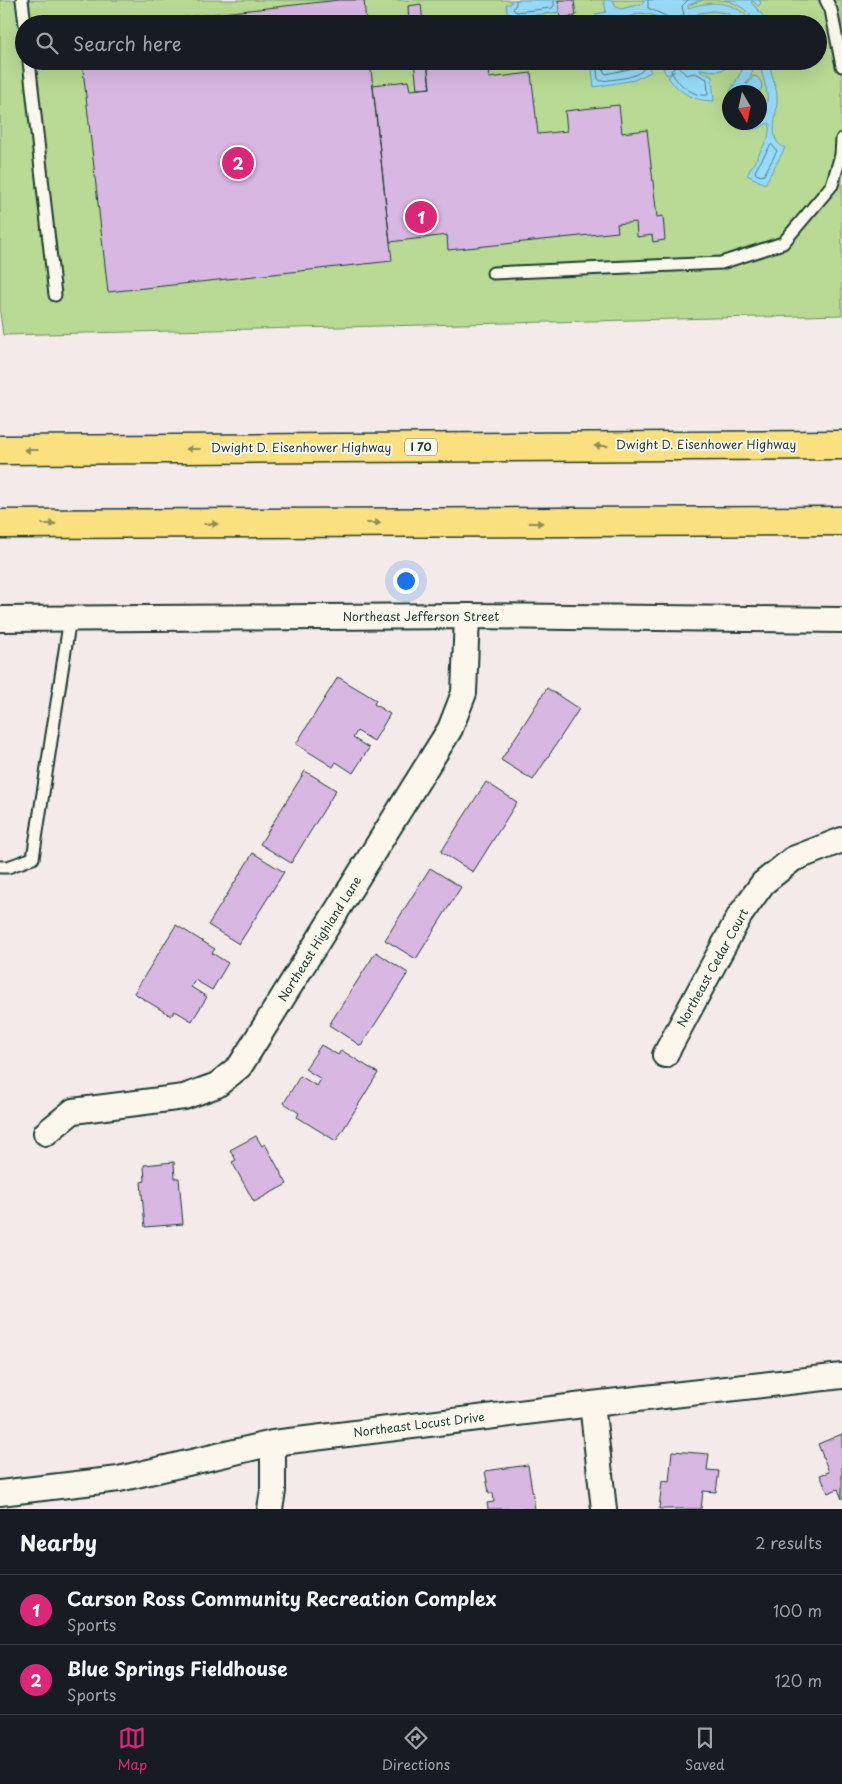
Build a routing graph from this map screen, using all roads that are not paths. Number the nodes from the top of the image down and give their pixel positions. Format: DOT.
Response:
graph roads {
  1 [pos="22,0"];
  2 [pos="826,0"];
  3 [pos="24,15"];
  4 [pos="842,66"];
  5 [pos="30,70"];
  6 [pos="842,139"];
  7 [pos="493,273"];
  8 [pos="55,295"];
  9 [pos="842,444"];
  10 [pos="0,450"];
  11 [pos="842,522"];
  12 [pos="0,524"];
  13 [pos="467,616"];
  14 [pos="70,618"];
  15 [pos="0,619"];
  16 [pos="842,620"];
  17 [pos="842,840"];
  18 [pos="0,867"];
  19 [pos="665,1055"];
  20 [pos="46,1134"];
  21 [pos="842,1376"];
  22 [pos="592,1404"];
  23 [pos="273,1443"];
  24 [pos="0,1493"];
  25 [pos="270,1509"];
  26 [pos="604,1509"];
  1 -- 3 [label="lane"];
  2 -- 4 [label="lane"];
  5 -- 8 [label="lane"];
  6 -- 7 [label="lane"];
  9 -- 10 [label="highway, Dwight D. Eisenhower Highway / I 70, one-way"];
  12 -- 11 [label="highway, one-way"];
  13 -- 14 [label="street, Northeast Jefferson Street"];
  13 -- 16 [label="street, Northeast Jefferson Street"];
  13 -- 20 [label="street, Northeast Highland Lane"];
  14 -- 15 [label="street, Northeast Jefferson Street"];
  14 -- 18 [label="lane"];
  17 -- 19 [label="street, Northeast Cedar Court"];
  21 -- 22 [label="street, Northeast Locust Drive"];
  22 -- 23 [label="street, Northeast Locust Drive"];
  22 -- 26 [label="street"];
  23 -- 24 [label="street, Northeast Locust Drive"];
  23 -- 25 [label="street"];
}
